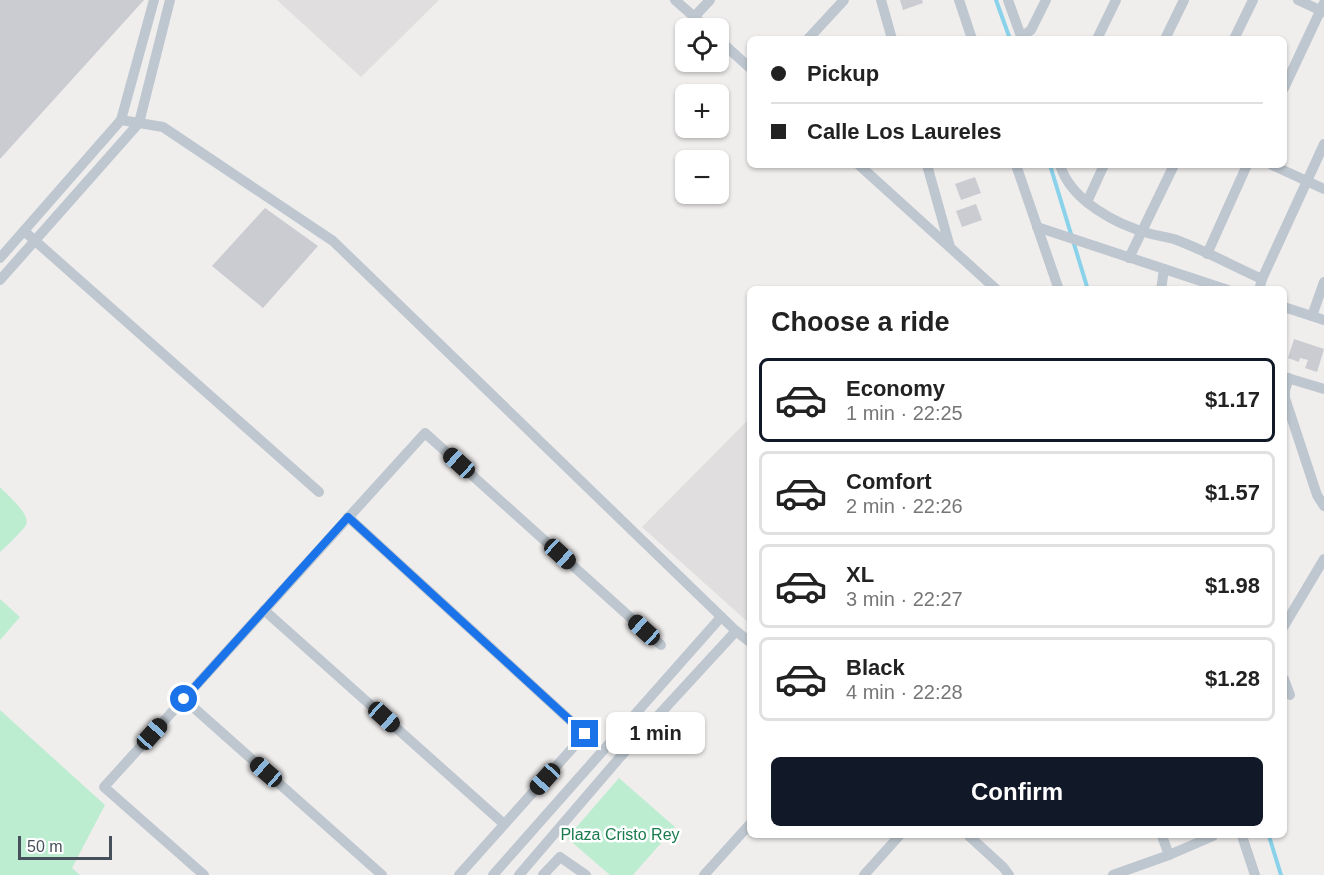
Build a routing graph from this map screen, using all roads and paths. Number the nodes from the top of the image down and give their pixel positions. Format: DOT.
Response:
graph roads {
  1 [pos="154,0"];
  2 [pos="170,0"];
  3 [pos="675,0"];
  4 [pos="710,0"];
  5 [pos="844,0"];
  6 [pos="880,0"];
  7 [pos="958,0"];
  8 [pos="1008,0"];
  9 [pos="1046,0"];
  10 [pos="1116,0"];
  11 [pos="1184,0"];
  12 [pos="1253,0"];
  13 [pos="1298,0"];
  14 [pos="1323,9"];
  15 [pos="694,17"];
  16 [pos="811,36"];
  17 [pos="891,36"];
  18 [pos="971,36"];
  19 [pos="1020,36"];
  20 [pos="1023,36"];
  21 [pos="1098,36"];
  22 [pos="1166,36"];
  23 [pos="1235,36"];
  24 [pos="729,49"];
  25 [pos="747,65"];
  26 [pos="1287,82"];
  27 [pos="121,120"];
  28 [pos="139,123"];
  29 [pos="1324,144"];
  30 [pos="862,168"];
  31 [pos="928,168"];
  32 [pos="1017,168"];
  33 [pos="1061,168"];
  34 [pos="1103,168"];
  35 [pos="1173,168"];
  36 [pos="1246,168"];
  37 [pos="1279,168"];
  38 [pos="1307,181"];
  39 [pos="1324,189"];
  40 [pos="1087,202"];
  41 [pos="1037,227"];
  42 [pos="24,231"];
  43 [pos="1143,232"];
  44 [pos="35,241"];
  45 [pos="950,247"];
  46 [pos="1207,254"];
  47 [pos="0,258"];
  48 [pos="1129,258"];
  49 [pos="1164,269"];
  50 [pos="0,280"];
  51 [pos="1324,282"];
  52 [pos="1260,284"];
  53 [pos="993,286"];
  54 [pos="1058,286"];
  55 [pos="1162,286"];
  56 [pos="1216,286"];
  57 [pos="1287,308"];
  58 [pos="1312,316"];
  59 [pos="1324,320"];
  60 [pos="1287,377"];
  61 [pos="1324,389"];
  62 [pos="1287,404"];
  63 [pos="319,492"];
  64 [pos="1324,506"];
  65 [pos="348,517"];
  66 [pos="1324,559"];
  67 [pos="264,610"];
  68 [pos="721,616"];
  69 [pos="1287,621"];
  70 [pos="736,631"];
  71 [pos="747,640"];
  72 [pos="661,645"];
  73 [pos="1287,687"];
  74 [pos="1290,695"];
  75 [pos="184,699"];
  76 [pos="504,824"];
  77 [pos="747,827"];
  78 [pos="897,838"];
  79 [pos="971,838"];
  80 [pos="1163,838"];
  81 [pos="1208,838"];
  82 [pos="1243,838"];
  83 [pos="1169,855"];
  84 [pos="204,875"];
  85 [pos="382,875"];
  86 [pos="459,875"];
  87 [pos="493,875"];
  88 [pos="519,875"];
  89 [pos="543,875"];
  90 [pos="586,875"];
  91 [pos="704,875"];
  92 [pos="864,875"];
  93 [pos="1009,875"];
  94 [pos="1113,875"];
  95 [pos="1255,875"];
  1 -- 27 [label="street"];
  2 -- 28 [label="street"];
  3 -- 15 [label="street"];
  4 -- 15 [label="street"];
  5 -- 16 [label="street"];
  6 -- 17 [label="street"];
  7 -- 18 [label="street"];
  8 -- 19 [label="street"];
  9 -- 20 [label="street"];
  10 -- 21 [label="street"];
  11 -- 22 [label="street"];
  12 -- 23 [label="street"];
  13 -- 14 [label="street"];
  14 -- 26 [label="street"];
  24 -- 25 [label="street"];
  27 -- 28 [label="street"];
  27 -- 42 [label="street"];
  28 -- 44 [label="street"];
  28 -- 68 [label="street"];
  29 -- 38 [label="street"];
  30 -- 45 [label="street"];
  31 -- 45 [label="street"];
  32 -- 41 [label="street"];
  33 -- 40 [label="street"];
  34 -- 40 [label="street"];
  35 -- 43 [label="street"];
  36 -- 46 [label="street"];
  37 -- 38 [label="street"];
  38 -- 39 [label="street"];
  38 -- 52 [label="street"];
  40 -- 43 [label="street"];
  41 -- 48 [label="street"];
  41 -- 54 [label="street"];
  42 -- 44 [label="street"];
  42 -- 47 [label="street"];
  43 -- 46 [label="street"];
  43 -- 48 [label="street"];
  44 -- 50 [label="street"];
  44 -- 63 [label="street"];
  45 -- 53 [label="street"];
  46 -- 52 [label="street"];
  48 -- 49 [label="street"];
  49 -- 55 [label="street"];
  49 -- 56 [label="street"];
  51 -- 58 [label="street"];
  57 -- 58 [label="street"];
  58 -- 59 [label="street"];
  60 -- 61 [label="street"];
  62 -- 64 [label="street"];
  65 -- 67 [label="street"];
  65 -- 72 [label="street"];
  65 -- 76 [label="street"];
  66 -- 69 [label="street"];
  67 -- 75 [label="street"];
  67 -- 76 [label="street"];
  68 -- 70 [label="street"];
  68 -- 87 [label="street"];
  70 -- 71 [label="street"];
  70 -- 88 [label="street"];
  73 -- 74 [label="street"];
  75 -- 84 [label="street"];
  75 -- 85 [label="street"];
  76 -- 86 [label="street"];
  77 -- 91 [label="street"];
  78 -- 92 [label="street"];
  79 -- 93 [label="street"];
  80 -- 83 [label="street"];
  81 -- 83 [label="street"];
  82 -- 95 [label="street"];
  83 -- 94 [label="street"];
  89 -- 90 [label="street"];
}
